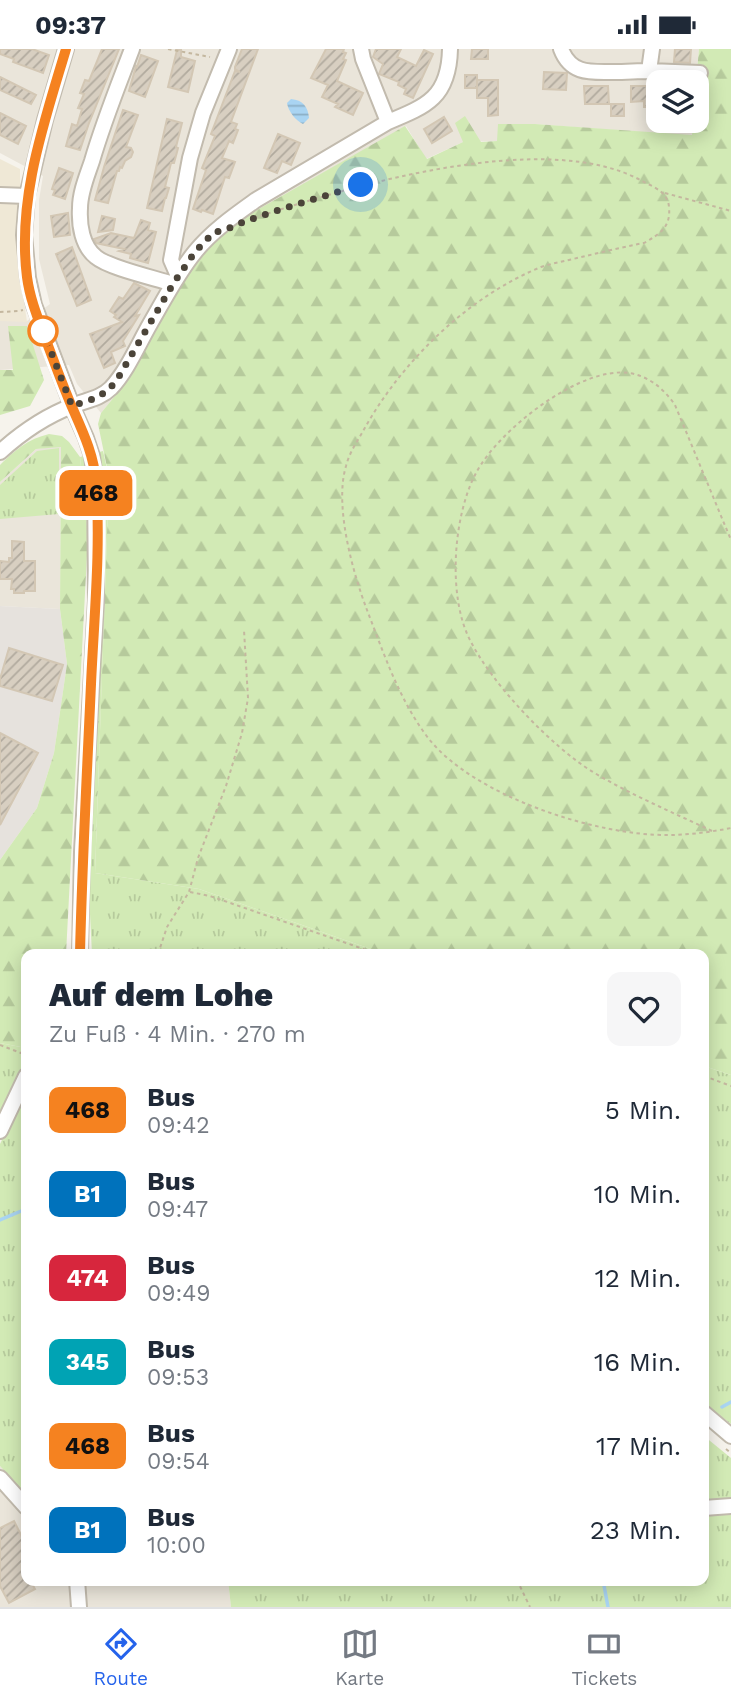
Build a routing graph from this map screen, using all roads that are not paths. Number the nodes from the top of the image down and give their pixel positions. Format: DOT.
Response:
graph roads {
  1 [pos="66,49"];
  2 [pos="132,49"];
  3 [pos="361,49"];
  4 [pos="450,49"];
  5 [pos="561,49"];
  6 [pos="652,49"];
  7 [pos="227,54"];
  8 [pos="649,70"];
  9 [pos="646,71"];
  10 [pos="387,122"];
  11 [pos="0,195"];
  12 [pos="27,196"];
  13 [pos="175,280"];
  14 [pos="72,406"];
  15 [pos="21,435"];
  16 [pos="0,439"];
  17 [pos="0,452"];
  18 [pos="80,949"];
  19 [pos="21,1087"];
  20 [pos="0,1131"];
  21 [pos="709,1417"];
  22 [pos="731,1436"];
  23 [pos="0,1478"];
  24 [pos="21,1501"];
  25 [pos="731,1506"];
  26 [pos="709,1508"];
  27 [pos="77,1586"];
  28 [pos="79,1607"];
  1 -- 12 [label="street"];
  2 -- 13 [label="street"];
  3 -- 10 [label="street"];
  4 -- 10 [label="street"];
  5 -- 9 [label="street"];
  6 -- 8 [label="street"];
  7 -- 13 [label="street"];
  10 -- 13 [label="street"];
  11 -- 12 [label="street"];
  12 -- 14 [label="street"];
  13 -- 14 [label="street"];
  14 -- 15 [label="street"];
  14 -- 18 [label="street"];
  15 -- 16 [label="street"];
  15 -- 17 [label="street"];
  19 -- 20 [label="street"];
  21 -- 22 [label="street"];
  23 -- 24 [label="street"];
  25 -- 26 [label="street"];
  27 -- 28 [label="street"];
}
